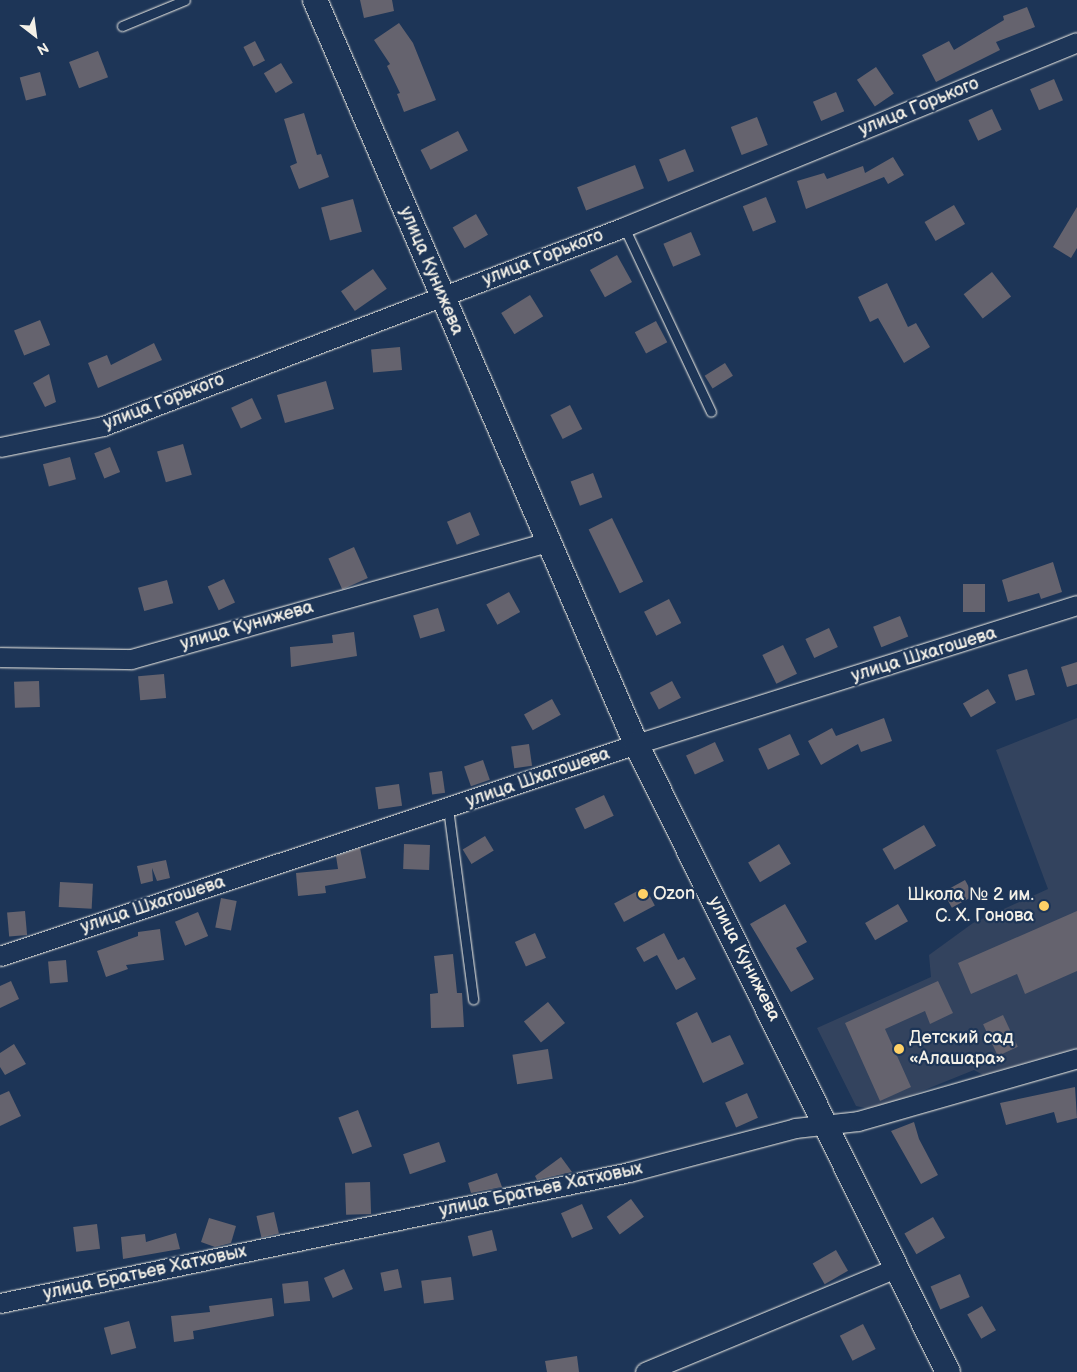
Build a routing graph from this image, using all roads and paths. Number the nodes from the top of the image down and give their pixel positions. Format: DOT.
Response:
graph roads {
  1 [pos="185,0"];
  2 [pos="315,0"];
  3 [pos="122,26"];
  4 [pos="1077,42"];
  5 [pos="624,227"];
  6 [pos="442,296"];
  7 [pos="711,412"];
  8 [pos="0,447"];
  9 [pos="547,542"];
  10 [pos="1077,605"];
  11 [pos="0,657"];
  12 [pos="636,744"];
  13 [pos="448,808"];
  14 [pos="0,956"];
  15 [pos="473,1000"];
  16 [pos="1077,1058"];
  17 [pos="827,1124"];
  18 [pos="896,1268"];
  19 [pos="0,1303"];
  20 [pos="645,1372"];
  21 [pos="948,1372"];
  1 -- 3 [label="lane"];
  2 -- 6 [label="street, улица Кунижева"];
  4 -- 5 [label="street, улица Горького"];
  5 -- 6 [label="street, улица Горького"];
  5 -- 7 [label="lane"];
  6 -- 8 [label="street, улица Горького"];
  6 -- 9 [label="street, улица Кунижева"];
  9 -- 11 [label="street, улица Кунижева"];
  9 -- 12 [label="street, улица Кунижева"];
  10 -- 12 [label="street, улица Шхагошева"];
  12 -- 13 [label="street, улица Шхагошева"];
  12 -- 17 [label="street, улица Кунижева"];
  13 -- 14 [label="street, улица Шхагошева"];
  13 -- 15 [label="lane"];
  16 -- 17 [label="street, улица Братьев Хатховых"];
  17 -- 18 [label="street, улица Кунижева"];
  17 -- 19 [label="street, улица Братьев Хатховых"];
  18 -- 20 [label="street"];
  18 -- 21 [label="street, улица Кунижева"];
}
